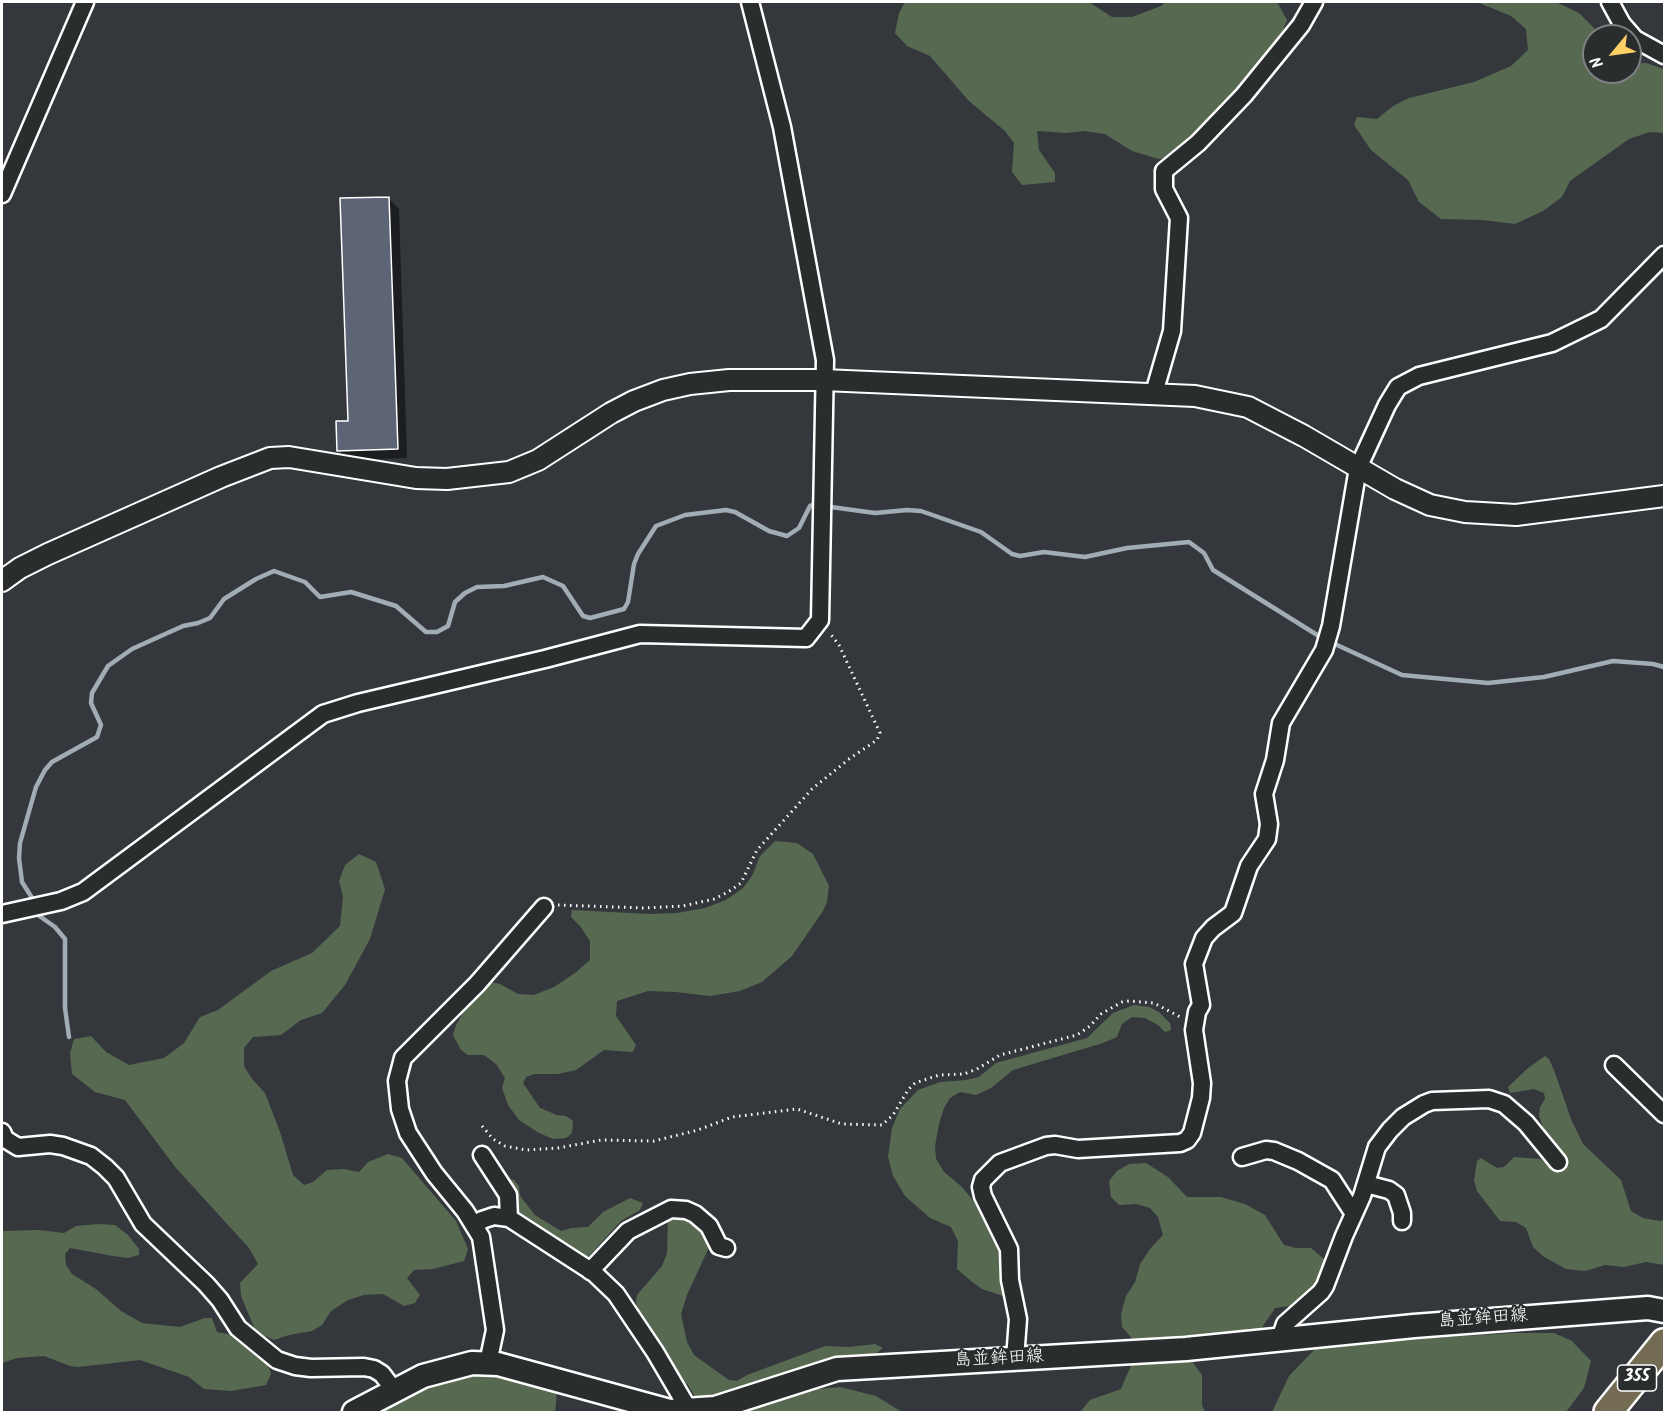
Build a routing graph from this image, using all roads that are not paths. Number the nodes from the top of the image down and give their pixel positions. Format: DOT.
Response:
graph roads {
  1 [pos="85,2"];
  2 [pos="750,2"];
  3 [pos="1314,2"];
  4 [pos="1611,2"];
  5 [pos="1665,55"];
  6 [pos="2,194"];
  7 [pos="1665,255"];
  8 [pos="823,380"];
  9 [pos="1154,393"];
  10 [pos="1358,468"];
  11 [pos="1665,496"];
  12 [pos="2,581"];
  13 [pos="544,907"];
  14 [pos="2,914"];
  15 [pos="1614,1065"];
  16 [pos="1665,1114"];
  17 [pos="2,1132"];
  18 [pos="18,1147"];
  19 [pos="2,1154"];
  20 [pos="482,1155"];
  21 [pos="1242,1157"];
  22 [pos="1558,1162"];
  23 [pos="1366,1184"];
  24 [pos="1354,1214"];
  25 [pos="508,1218"];
  26 [pos="1402,1221"];
  27 [pos="474,1226"];
  28 [pos="726,1248"];
  29 [pos="590,1271"];
  30 [pos="1665,1311"];
  31 [pos="1280,1339"];
  32 [pos="1665,1343"];
  33 [pos="1015,1359"];
  34 [pos="488,1363"];
  35 [pos="394,1390"];
  36 [pos="689,1410"];
  37 [pos="354,1413"];
  38 [pos="1608,1413"];
  1 -- 6 [label="street"];
  2 -- 8 [label="street"];
  3 -- 9 [label="street"];
  4 -- 5 [label="street"];
  7 -- 10 [label="street"];
  8 -- 9 [label="street"];
  8 -- 12 [label="street"];
  8 -- 14 [label="street"];
  9 -- 10 [label="street"];
  10 -- 11 [label="street"];
  10 -- 33 [label="street"];
  13 -- 27 [label="street"];
  15 -- 16 [label="street"];
  17 -- 18 [label="street"];
  18 -- 19 [label="street"];
  18 -- 35 [label="street"];
  20 -- 25 [label="street"];
  21 -- 24 [label="street"];
  22 -- 23 [label="street"];
  23 -- 24 [label="street"];
  23 -- 26 [label="street"];
  24 -- 31 [label="street"];
  25 -- 27 [label="street"];
  25 -- 29 [label="street"];
  27 -- 34 [label="street"];
  28 -- 29 [label="street"];
  29 -- 36 [label="street"];
  30 -- 31 [label="main road, 島並鉾田線"];
  31 -- 33 [label="main road, 島並鉾田線"];
  32 -- 38 [label="highway, 355"];
  33 -- 36 [label="main road, 島並鉾田線"];
  34 -- 35 [label="main road, 島並鉾田線"];
  34 -- 36 [label="main road, 島並鉾田線"];
  35 -- 37 [label="main road, 島並鉾田線"];
}
